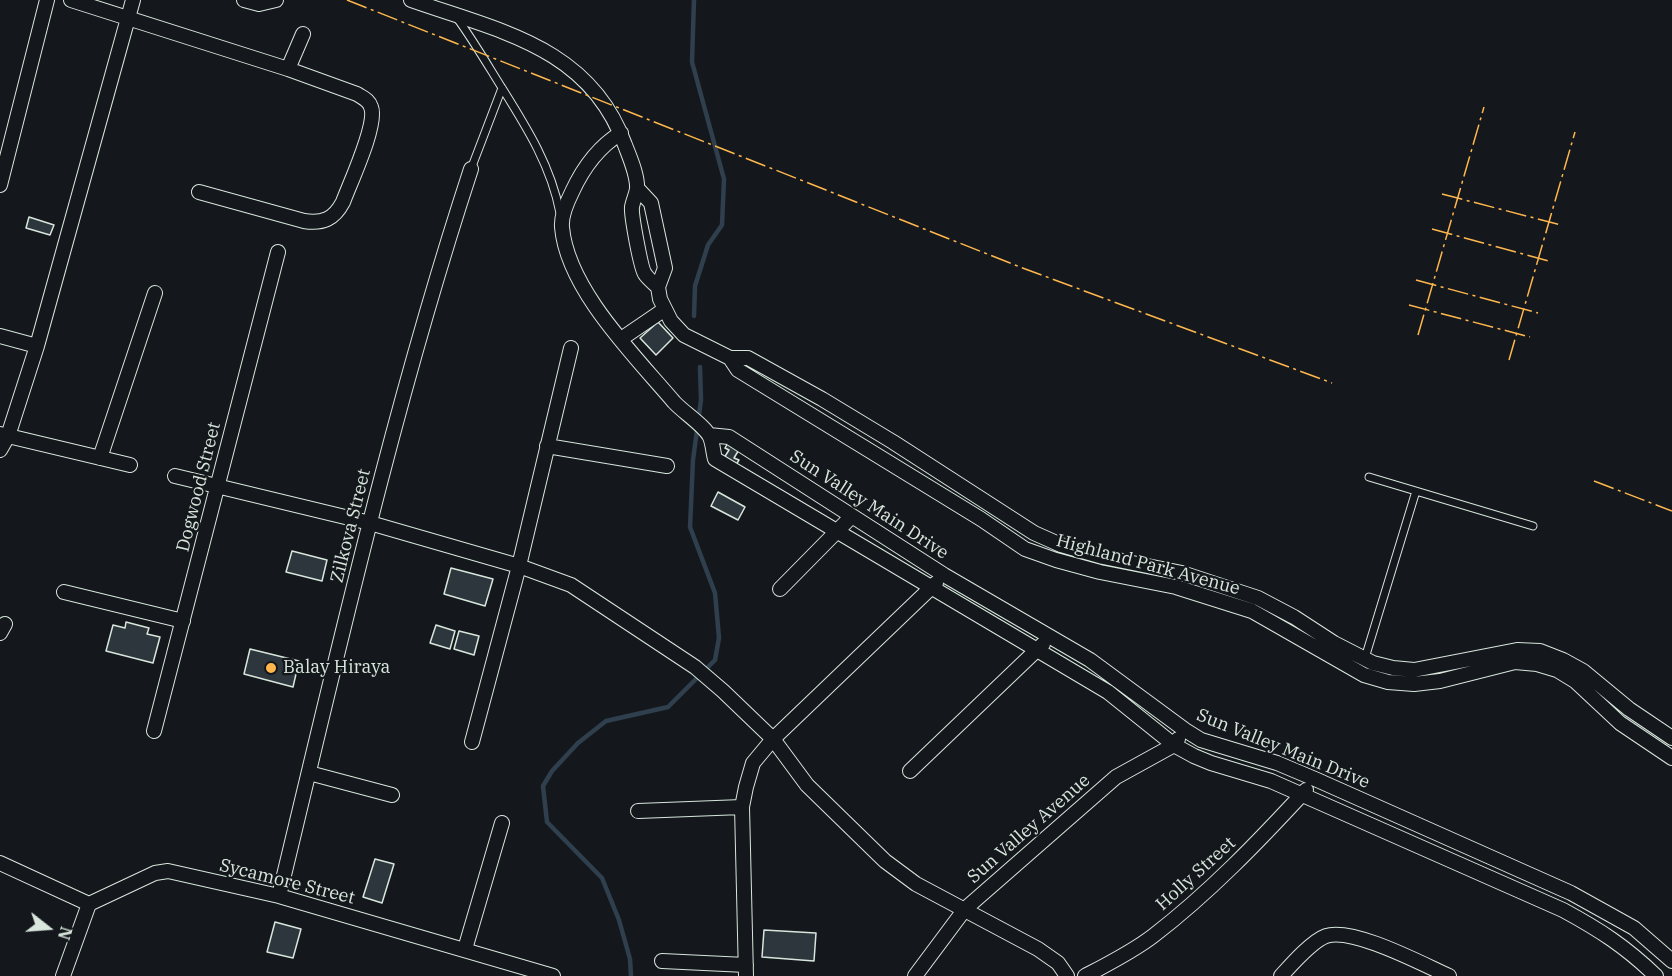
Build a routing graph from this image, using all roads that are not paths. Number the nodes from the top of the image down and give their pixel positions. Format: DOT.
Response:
graph roads {
  1 [pos="47,0"];
  2 [pos="71,0"];
  3 [pos="133,0"];
  4 [pos="244,0"];
  5 [pos="276,0"];
  6 [pos="411,0"];
  7 [pos="455,15"];
  8 [pos="128,17"];
  9 [pos="303,34"];
  10 [pos="288,69"];
  11 [pos="502,88"];
  12 [pos="621,133"];
  13 [pos="471,169"];
  14 [pos="0,185"];
  15 [pos="638,188"];
  16 [pos="199,192"];
  17 [pos="562,224"];
  18 [pos="656,230"];
  19 [pos="636,234"];
  20 [pos="278,252"];
  21 [pos="658,287"];
  22 [pos="155,293"];
  23 [pos="665,309"];
  24 [pos="0,336"];
  25 [pos="621,339"];
  26 [pos="37,346"];
  27 [pos="571,348"];
  28 [pos="730,358"];
  29 [pos="706,433"];
  30 [pos="4,435"];
  31 [pos="547,446"];
  32 [pos="0,450"];
  33 [pos="100,458"];
  34 [pos="130,465"];
  35 [pos="666,466"];
  36 [pos="175,476"];
  37 [pos="1369,477"];
  38 [pos="218,485"];
  39 [pos="1416,491"];
  40 [pos="852,516"];
  41 [pos="370,523"];
  42 [pos="1533,526"];
  43 [pos="837,532"];
  44 [pos="519,566"];
  45 [pos="944,575"];
  46 [pos="931,588"];
  47 [pos="780,589"];
  48 [pos="64,592"];
  49 [pos="183,621"];
  50 [pos="1049,637"];
  51 [pos="1038,650"];
  52 [pos="1365,658"];
  53 [pos="1359,672"];
  54 [pos="1579,676"];
  55 [pos="1185,730"];
  56 [pos="154,731"];
  57 [pos="1672,738"];
  58 [pos="773,740"];
  59 [pos="472,741"];
  60 [pos="1174,745"];
  61 [pos="1672,758"];
  62 [pos="910,771"];
  63 [pos="309,773"];
  64 [pos="1315,779"];
  65 [pos="1301,794"];
  66 [pos="392,795"];
  67 [pos="742,807"];
  68 [pos="638,811"];
  69 [pos="502,824"];
  70 [pos="0,863"];
  71 [pos="279,896"];
  72 [pos="89,904"];
  73 [pos="965,909"];
  74 [pos="465,949"];
  75 [pos="662,961"];
  76 [pos="1672,961"];
  77 [pos="746,971"];
  78 [pos="63,976"];
  79 [pos="552,976"];
  80 [pos="915,976"];
  81 [pos="1067,976"];
  82 [pos="1085,976"];
  83 [pos="1281,976"];
  84 [pos="1449,976"];
  85 [pos="1656,976"];
  1 -- 14 [label="street"];
  2 -- 8 [label="street"];
  3 -- 8 [label="street"];
  4 -- 5 [label="street"];
  6 -- 7 [label="street"];
  7 -- 11 [label="lane"];
  7 -- 12 [label="street"];
  8 -- 10 [label="street"];
  8 -- 26 [label="street"];
  9 -- 10 [label="street"];
  10 -- 16 [label="street"];
  11 -- 13 [label="lane"];
  11 -- 17 [label="lane"];
  12 -- 15 [label="street, Highland Park Avenue"];
  12 -- 17 [label="street, Sun Valley Main Drive"];
  13 -- 41 [label="street, Zilkova Street"];
  15 -- 18 [label="street, Highland Park Avenue"];
  15 -- 19 [label="street, Highland Park Avenue"];
  17 -- 25 [label="street, Sun Valley Main Drive"];
  18 -- 19 [label="street"];
  18 -- 21 [label="street, Highland Park Avenue"];
  19 -- 21 [label="street, Highland Park Avenue"];
  20 -- 38 [label="street, Dogwood Street"];
  21 -- 23 [label="street, Highland Park Avenue"];
  22 -- 33 [label="street"];
  23 -- 25 [label="street"];
  23 -- 28 [label="street, Highland Park Avenue"];
  24 -- 26 [label="street"];
  25 -- 29 [label="street, Sun Valley Main Drive"];
  26 -- 30 [label="street"];
  27 -- 31 [label="street"];
  28 -- 52 [label="street, Highland Park Avenue"];
  28 -- 53 [label="street, Highland Park Avenue"];
  29 -- 40 [label="street, Sun Valley Main Drive"];
  29 -- 43 [label="street, Sun Valley Main Drive"];
  30 -- 32 [label="street"];
  30 -- 33 [label="street"];
  31 -- 35 [label="street"];
  31 -- 44 [label="street"];
  33 -- 34 [label="street"];
  36 -- 38 [label="street"];
  37 -- 39 [label="lane"];
  38 -- 41 [label="street"];
  38 -- 49 [label="street, Dogwood Street"];
  39 -- 42 [label="lane"];
  39 -- 52 [label="lane"];
  40 -- 43 [label="street"];
  40 -- 45 [label="street, Sun Valley Main Drive"];
  41 -- 44 [label="street"];
  41 -- 63 [label="street, Zilkova Street"];
  43 -- 46 [label="street, Sun Valley Main Drive"];
  43 -- 47 [label="street"];
  44 -- 58 [label="street"];
  44 -- 59 [label="street"];
  45 -- 46 [label="street"];
  45 -- 50 [label="street, Sun Valley Main Drive"];
  46 -- 51 [label="street, Sun Valley Main Drive"];
  46 -- 58 [label="street"];
  48 -- 49 [label="street"];
  49 -- 56 [label="street, Dogwood Street"];
  50 -- 51 [label="street"];
  50 -- 55 [label="street, Sun Valley Main Drive"];
  51 -- 60 [label="street, Sun Valley Main Drive"];
  51 -- 62 [label="street"];
  52 -- 53 [label="lane"];
  52 -- 54 [label="street, Highland Park Avenue"];
  53 -- 54 [label="street, Highland Park Avenue"];
  54 -- 57 [label="street, Highland Park Avenue"];
  54 -- 61 [label="street, Highland Park Avenue"];
  55 -- 60 [label="street, Sun Valley Avenue"];
  55 -- 64 [label="street, Sun Valley Main Drive"];
  58 -- 67 [label="street"];
  58 -- 73 [label="street"];
  60 -- 65 [label="street, Sun Valley Main Drive"];
  60 -- 73 [label="street, Sun Valley Avenue"];
  63 -- 66 [label="street"];
  63 -- 71 [label="street, Zilkova Street"];
  64 -- 65 [label="street, Holly Street"];
  64 -- 76 [label="street, Sun Valley Main Drive"];
  65 -- 82 [label="street, Holly Street"];
  65 -- 85 [label="street, Sun Valley Main Drive"];
  67 -- 68 [label="street"];
  67 -- 77 [label="street"];
  69 -- 74 [label="street"];
  70 -- 72 [label="street"];
  71 -- 72 [label="street, Sycamore Street"];
  71 -- 74 [label="street, Sycamore Street"];
  72 -- 78 [label="street"];
  73 -- 80 [label="street, Sun Valley Avenue"];
  73 -- 81 [label="street"];
  74 -- 79 [label="street, Sycamore Street"];
  75 -- 77 [label="street"];
  83 -- 84 [label="street"];
}
